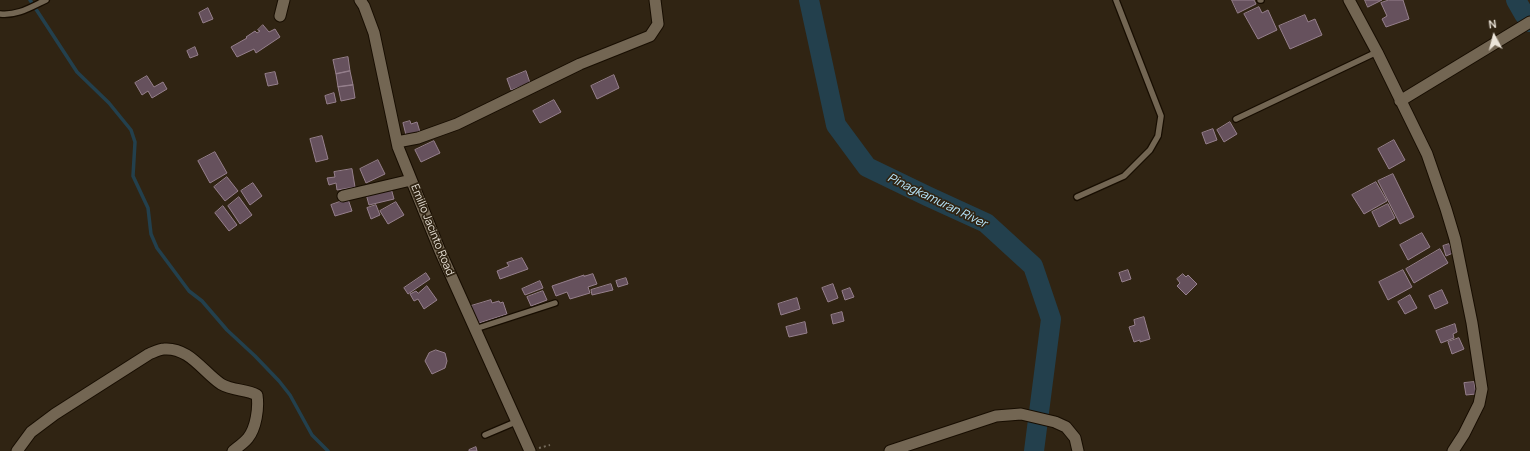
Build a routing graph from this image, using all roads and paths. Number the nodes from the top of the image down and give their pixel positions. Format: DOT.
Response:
graph roads {
  1 [pos="46,0"];
  2 [pos="284,0"];
  3 [pos="360,0"];
  4 [pos="655,0"];
  5 [pos="1116,0"];
  6 [pos="1349,0"];
  7 [pos="0,14"];
  8 [pos="280,16"];
  9 [pos="1530,22"];
  10 [pos="1377,52"];
  11 [pos="1400,101"];
  12 [pos="1236,119"];
  13 [pos="397,142"];
  14 [pos="411,180"];
  15 [pos="343,196"];
  16 [pos="1077,197"];
  17 [pos="554,303"];
  18 [pos="475,329"];
  19 [pos="518,421"];
  20 [pos="485,435"];
  21 [pos="17,451"];
  22 [pos="233,451"];
  23 [pos="530,451"];
  24 [pos="890,451"];
  25 [pos="1078,451"];
  26 [pos="1453,451"];
  1 -- 7 [label="lane"];
  2 -- 8 [label="street"];
  3 -- 13 [label="street, Emilio Jacinto Road"];
  4 -- 13 [label="street"];
  5 -- 16 [label="lane"];
  6 -- 10 [label="street"];
  9 -- 11 [label="street"];
  10 -- 11 [label="street"];
  10 -- 12 [label="lane"];
  11 -- 26 [label="street"];
  13 -- 14 [label="street, Emilio Jacinto Road"];
  14 -- 15 [label="street"];
  14 -- 18 [label="street, Emilio Jacinto Road"];
  17 -- 18 [label="lane"];
  18 -- 19 [label="street, Emilio Jacinto Road"];
  19 -- 20 [label="lane"];
  19 -- 23 [label="street, Emilio Jacinto Road"];
  21 -- 22 [label="street"];
  24 -- 25 [label="street"];
}
